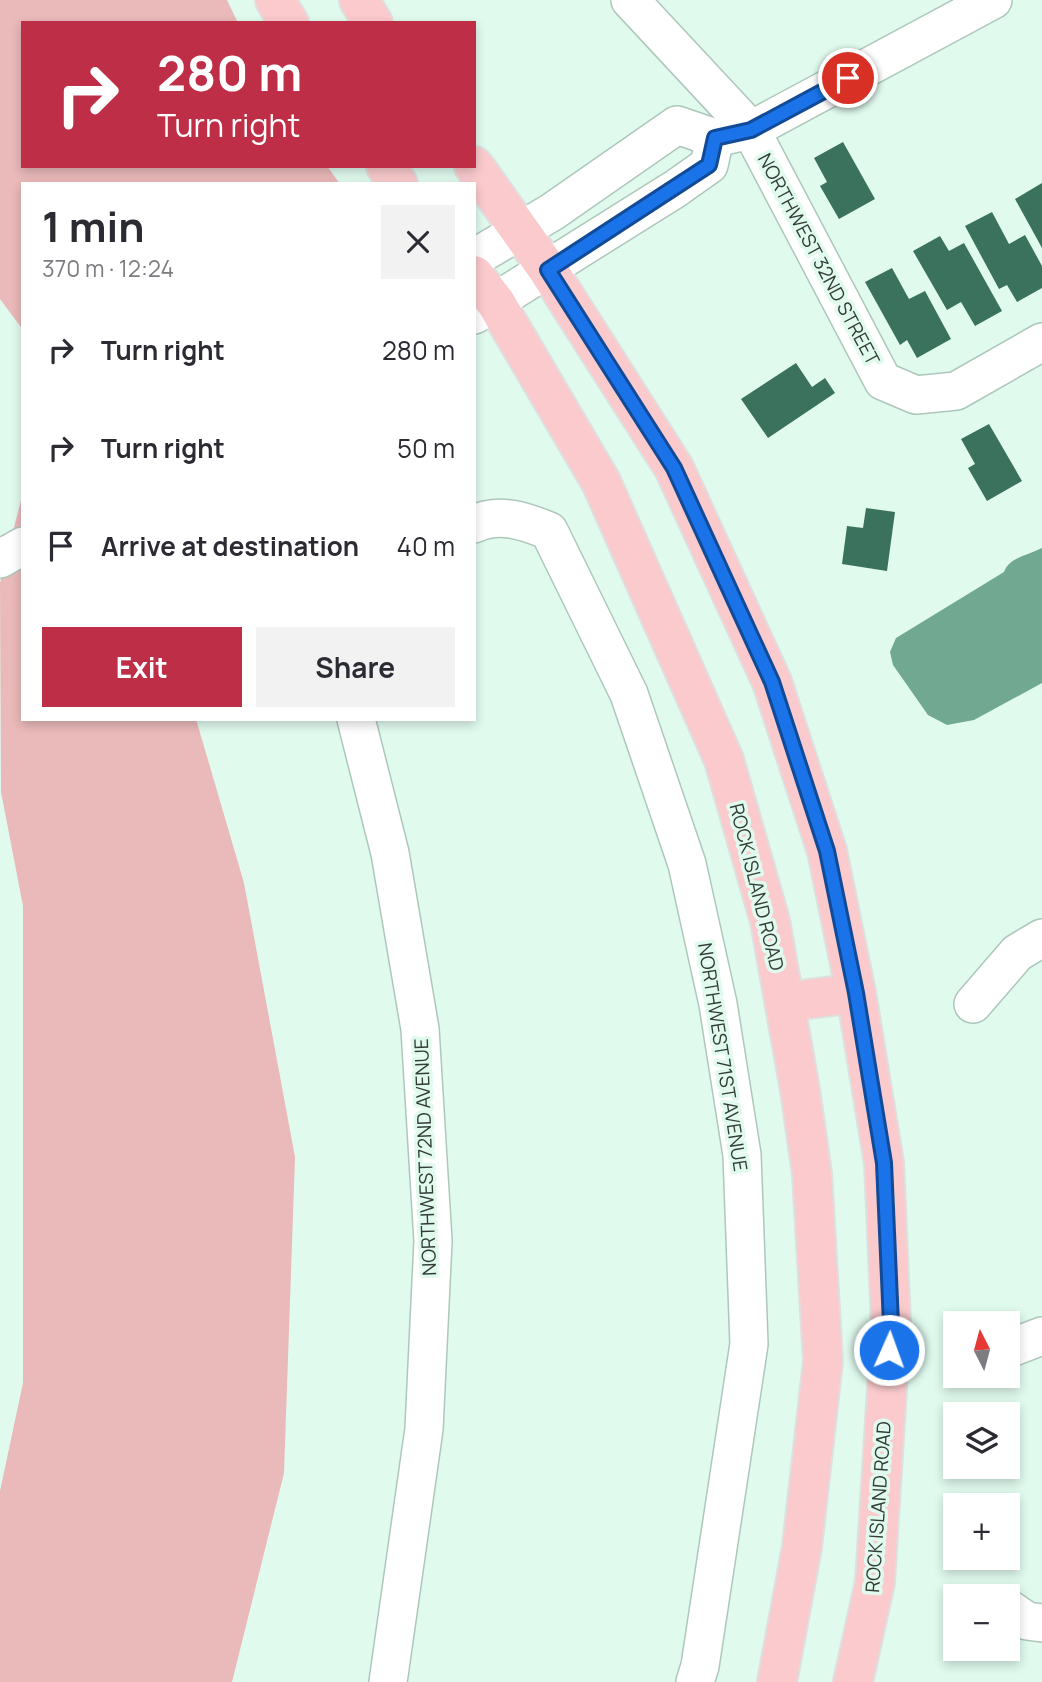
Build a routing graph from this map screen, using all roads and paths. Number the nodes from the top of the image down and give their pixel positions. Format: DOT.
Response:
graph roads {
  1 [pos="275,0"];
  2 [pos="359,0"];
  3 [pos="630,0"];
  4 [pos="993,0"];
  5 [pos="288,21"];
  6 [pos="372,21"];
  7 [pos="751,130"];
  8 [pos="715,138"];
  9 [pos="475,168"];
  10 [pos="521,232"];
  11 [pos="476,257"];
  12 [pos="548,270"];
  13 [pos="481,298"];
  14 [pos="1042,342"];
  15 [pos="476,523"];
  16 [pos="21,547"];
  17 [pos="0,559"];
  18 [pos="357,721"];
  19 [pos="1042,938"];
  20 [pos="856,993"];
  21 [pos="785,1002"];
  22 [pos="974,1004"];
  23 [pos="1042,1336"];
  24 [pos="1020,1344"];
  25 [pos="1020,1616"];
  26 [pos="1042,1623"];
  27 [pos="388,1682"];
  28 [pos="695,1682"];
  29 [pos="777,1682"];
  30 [pos="853,1682"];
  1 -- 5 [label="main road"];
  2 -- 6 [label="main road"];
  3 -- 7 [label="street, NORTHWEST 32ND STREET"];
  4 -- 7 [label="street"];
  7 -- 8 [label="street"];
  7 -- 14 [label="street, NORTHWEST 32ND STREET"];
  8 -- 10 [label="street"];
  8 -- 12 [label="street"];
  9 -- 10 [label="main road, ROCK ISLAND ROAD"];
  10 -- 11 [label="street"];
  10 -- 12 [label="main road, ROCK ISLAND ROAD"];
  12 -- 13 [label="street"];
  12 -- 20 [label="main road, ROCK ISLAND ROAD"];
  13 -- 21 [label="main road, ROCK ISLAND ROAD"];
  15 -- 28 [label="street, NORTHWEST 71ST AVENUE"];
  16 -- 17 [label="street"];
  18 -- 27 [label="street, NORTHWEST 72ND AVENUE"];
  19 -- 22 [label="street"];
  20 -- 21 [label="main road"];
  20 -- 30 [label="main road, ROCK ISLAND ROAD"];
  21 -- 29 [label="main road, ROCK ISLAND ROAD"];
  23 -- 24 [label="street"];
  25 -- 26 [label="street"];
}
